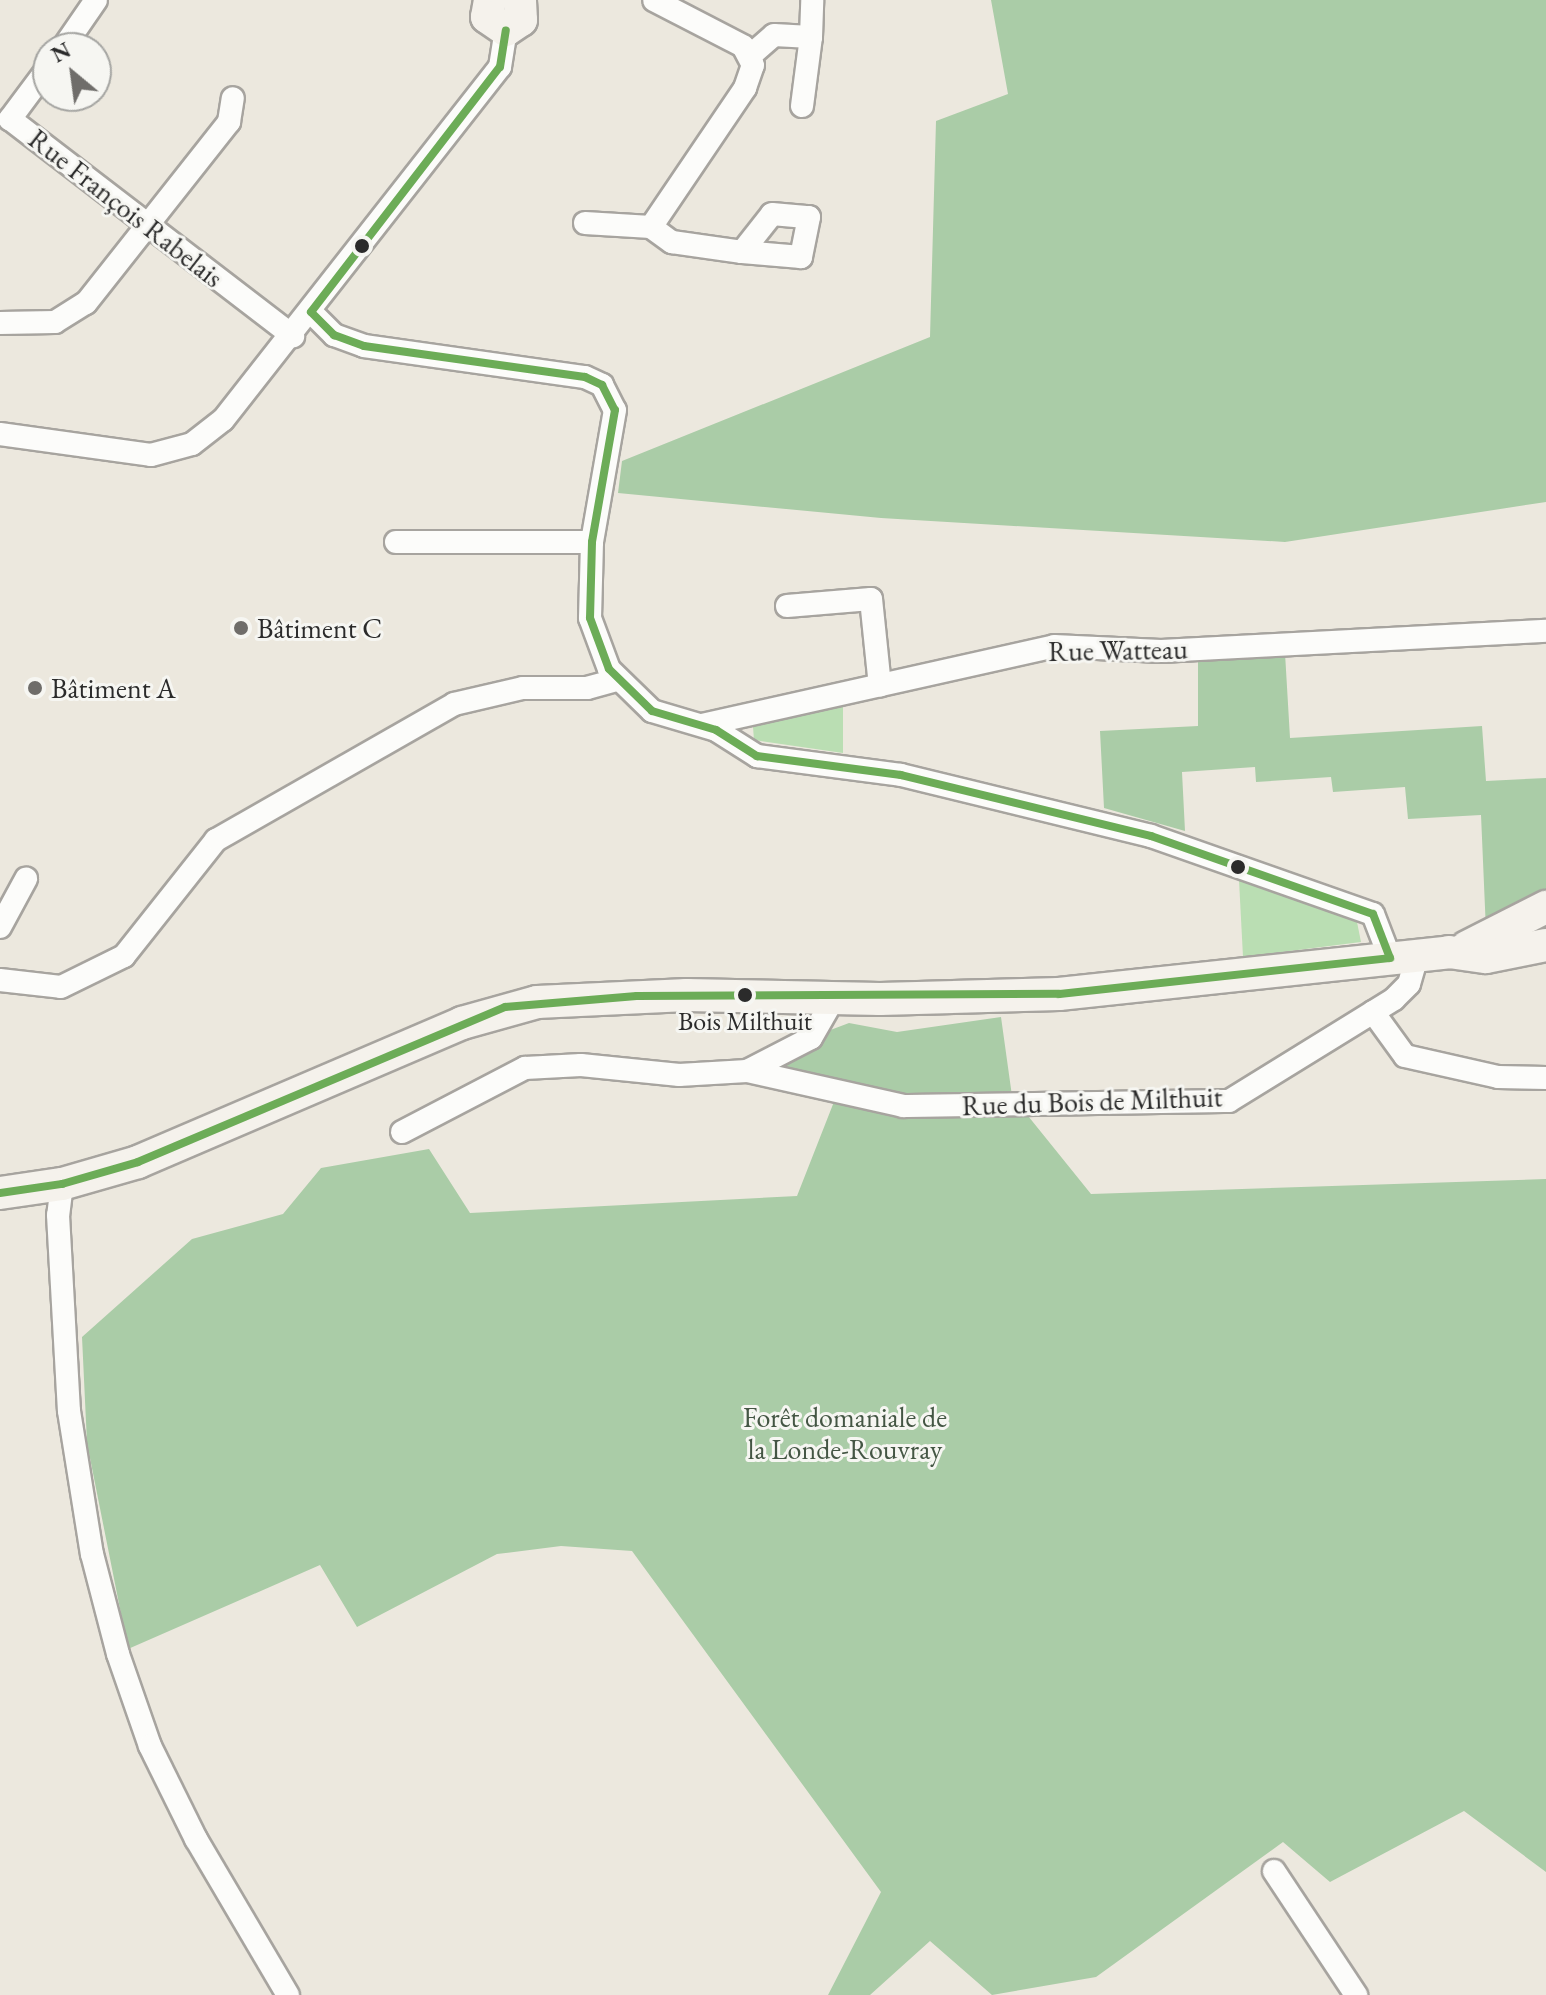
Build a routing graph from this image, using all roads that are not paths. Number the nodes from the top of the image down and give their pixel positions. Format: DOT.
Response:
graph roads {
  1 [pos="96,0"];
  2 [pos="490,0"];
  3 [pos="654,0"];
  4 [pos="812,0"];
  5 [pos="521,10"];
  6 [pos="74,32"];
  7 [pos="811,37"];
  8 [pos="751,55"];
  9 [pos="32,89"];
  10 [pos="233,98"];
  11 [pos="802,106"];
  12 [pos="5,124"];
  13 [pos="585,223"];
  14 [pos="146,225"];
  15 [pos="651,227"];
  16 [pos="742,252"];
  17 [pos="311,312"];
  18 [pos="0,323"];
  19 [pos="293,336"];
  20 [pos="0,434"];
  21 [pos="396,542"];
  22 [pos="592,542"];
  23 [pos="787,606"];
  24 [pos="1546,631"];
  25 [pos="616,680"];
  26 [pos="880,686"];
  27 [pos="697,726"];
  28 [pos="26,879"];
  29 [pos="1546,907"];
  30 [pos="0,927"];
  31 [pos="1546,945"];
  32 [pos="1449,952"];
  33 [pos="1403,957"];
  34 [pos="0,980"];
  35 [pos="834,998"];
  36 [pos="1373,1012"];
  37 [pos="747,1071"];
  38 [pos="1546,1078"];
  39 [pos="402,1132"];
  40 [pos="62,1184"];
  41 [pos="0,1193"];
  42 [pos="1274,1871"];
  43 [pos="288,1995"];
  44 [pos="1356,1995"];
  1 -- 6 [label="street"];
  2 -- 5 [label="street"];
  3 -- 8 [label="street"];
  4 -- 7 [label="street"];
  5 -- 17 [label="street"];
  7 -- 8 [label="street"];
  7 -- 11 [label="street"];
  8 -- 15 [label="street"];
  9 -- 12 [label="street, Rue François Rabelais"];
  10 -- 14 [label="street"];
  12 -- 14 [label="street, Rue François Rabelais"];
  13 -- 15 [label="street"];
  14 -- 18 [label="street"];
  14 -- 19 [label="street, Rue François Rabelais"];
  15 -- 16 [label="street"];
  17 -- 19 [label="street"];
  17 -- 22 [label="street"];
  19 -- 20 [label="street"];
  21 -- 22 [label="street"];
  22 -- 25 [label="street"];
  23 -- 26 [label="street"];
  24 -- 26 [label="street, Rue Watteau"];
  25 -- 27 [label="street"];
  25 -- 34 [label="street"];
  26 -- 27 [label="street, Rue Watteau"];
  27 -- 33 [label="street"];
  28 -- 30 [label="street"];
  29 -- 32 [label="street"];
  31 -- 32 [label="street"];
  32 -- 33 [label="street"];
  33 -- 35 [label="street"];
  33 -- 36 [label="street, Rue du Bois de Milthuit"];
  35 -- 37 [label="street"];
  35 -- 40 [label="street"];
  36 -- 37 [label="street, Rue du Bois de Milthuit"];
  36 -- 38 [label="street"];
  37 -- 39 [label="street"];
  40 -- 41 [label="street"];
  40 -- 43 [label="street"];
  42 -- 44 [label="street"];
}
